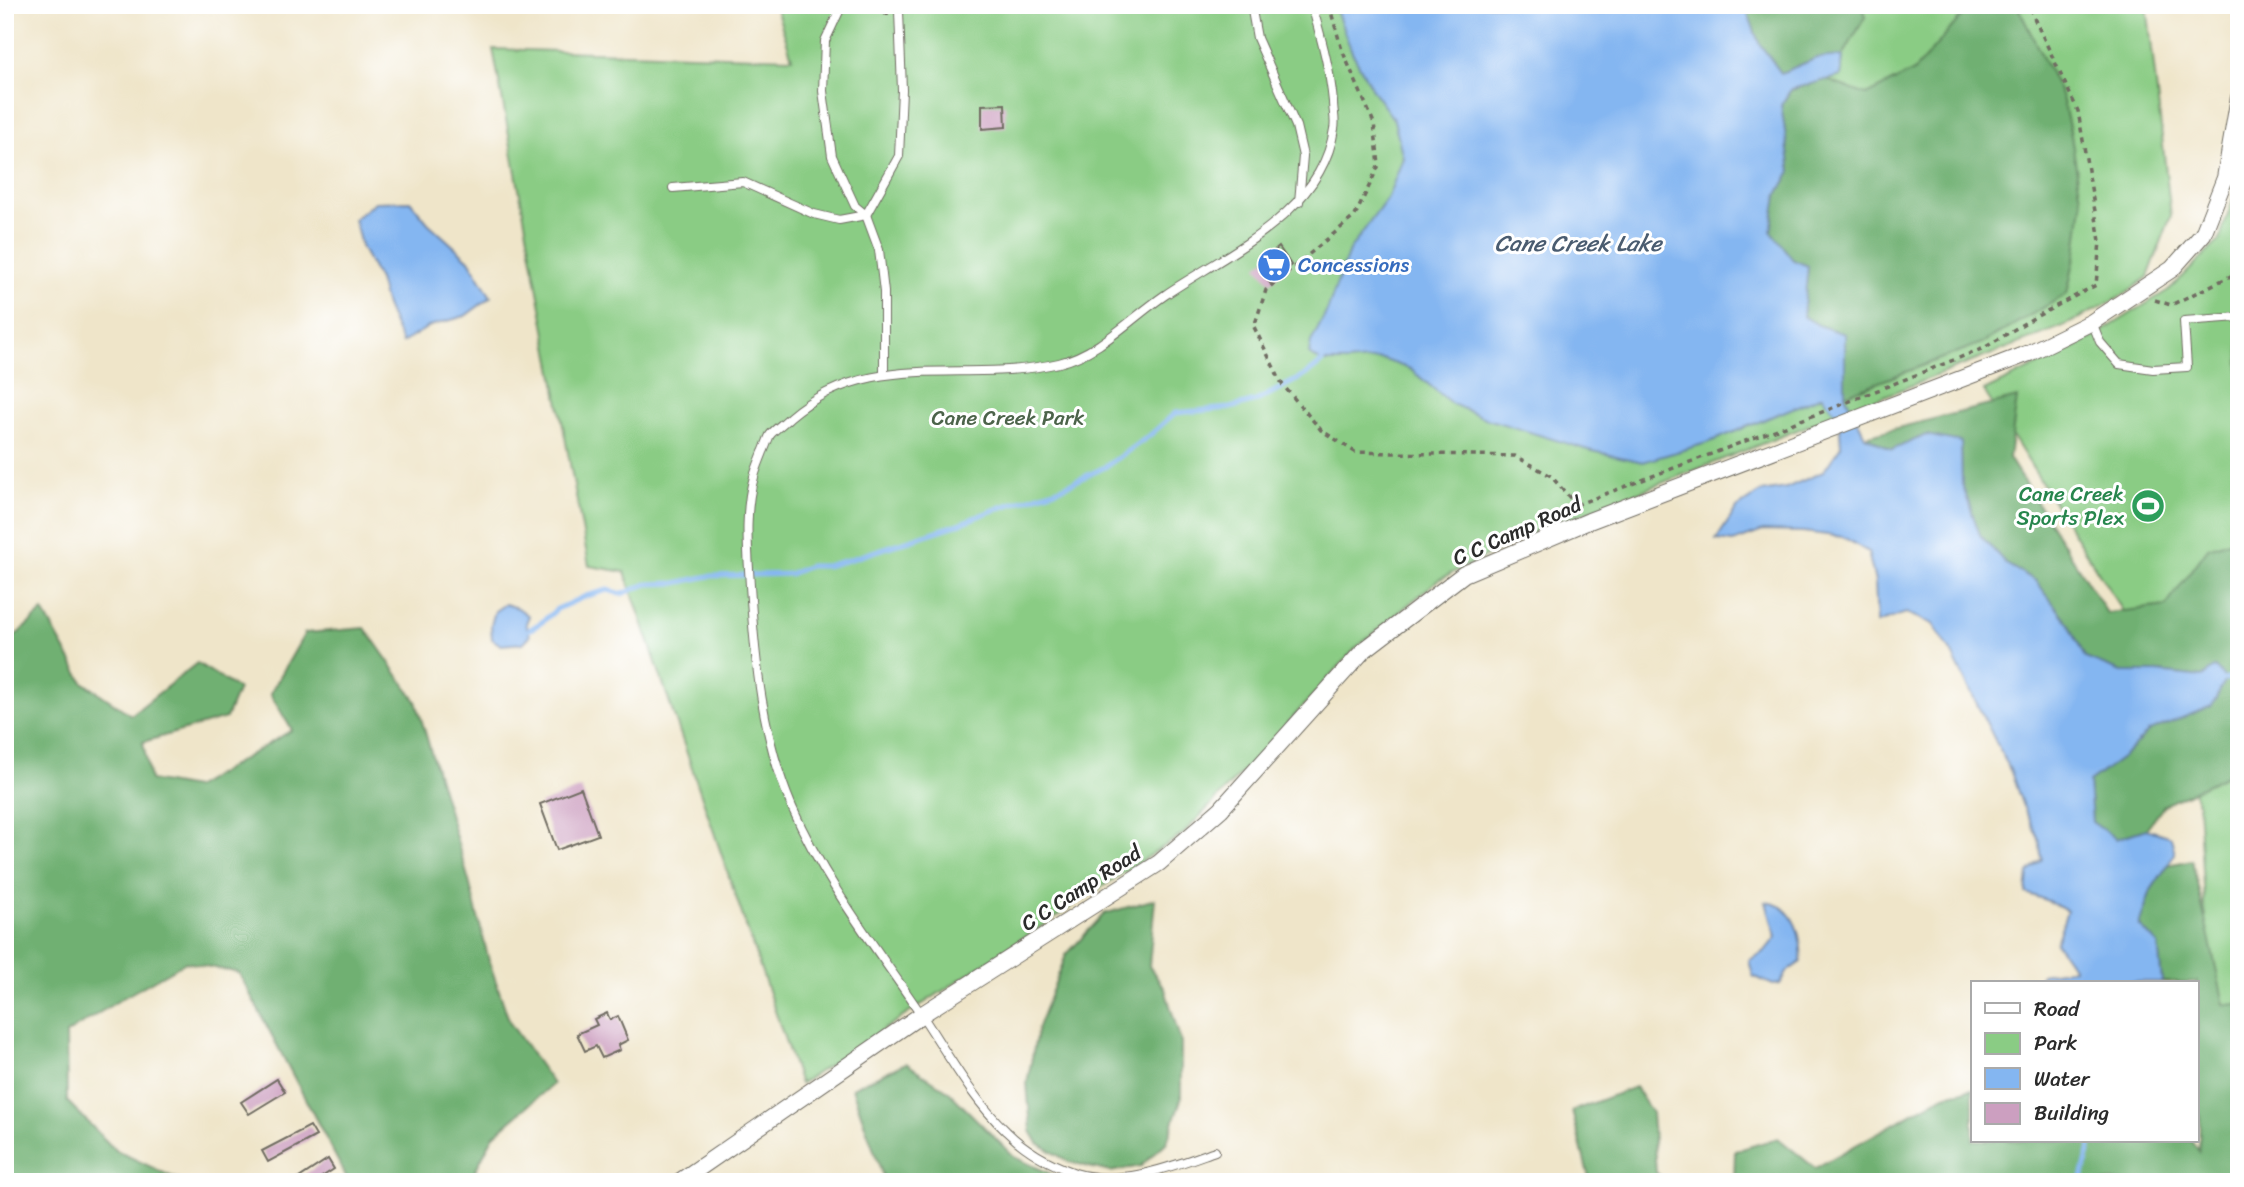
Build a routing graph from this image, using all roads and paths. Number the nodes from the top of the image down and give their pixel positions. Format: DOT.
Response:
graph roads {
  1 [pos="842,5"];
  2 [pos="904,5"];
  3 [pos="1251,5"];
  4 [pos="1312,5"];
  5 [pos="1329,5"];
  6 [pos="2028,5"];
  7 [pos="2239,97"];
  8 [pos="673,188"];
  9 [pos="1298,202"];
  10 [pos="866,215"];
  11 [pos="2239,317"];
  12 [pos="2092,323"];
  13 [pos="884,373"];
  14 [pos="1576,505"];
  15 [pos="1589,521"];
  16 [pos="921,1015"];
  17 [pos="1215,1151"];
  18 [pos="679,1182"];
  1 -- 10 [label="lane"];
  2 -- 10 [label="lane"];
  3 -- 9 [label="lane"];
  4 -- 9 [label="lane"];
  5 -- 14 [label="path"];
  6 -- 14 [label="path"];
  7 -- 12 [label="street, C C Camp Road"];
  8 -- 10 [label="lane"];
  9 -- 13 [label="lane"];
  10 -- 13 [label="lane"];
  11 -- 12 [label="lane"];
  12 -- 15 [label="street, C C Camp Road"];
  13 -- 16 [label="lane"];
  14 -- 15 [label="path"];
  15 -- 16 [label="street, C C Camp Road"];
  16 -- 17 [label="lane"];
  16 -- 18 [label="street, C C Camp Road"];
}
